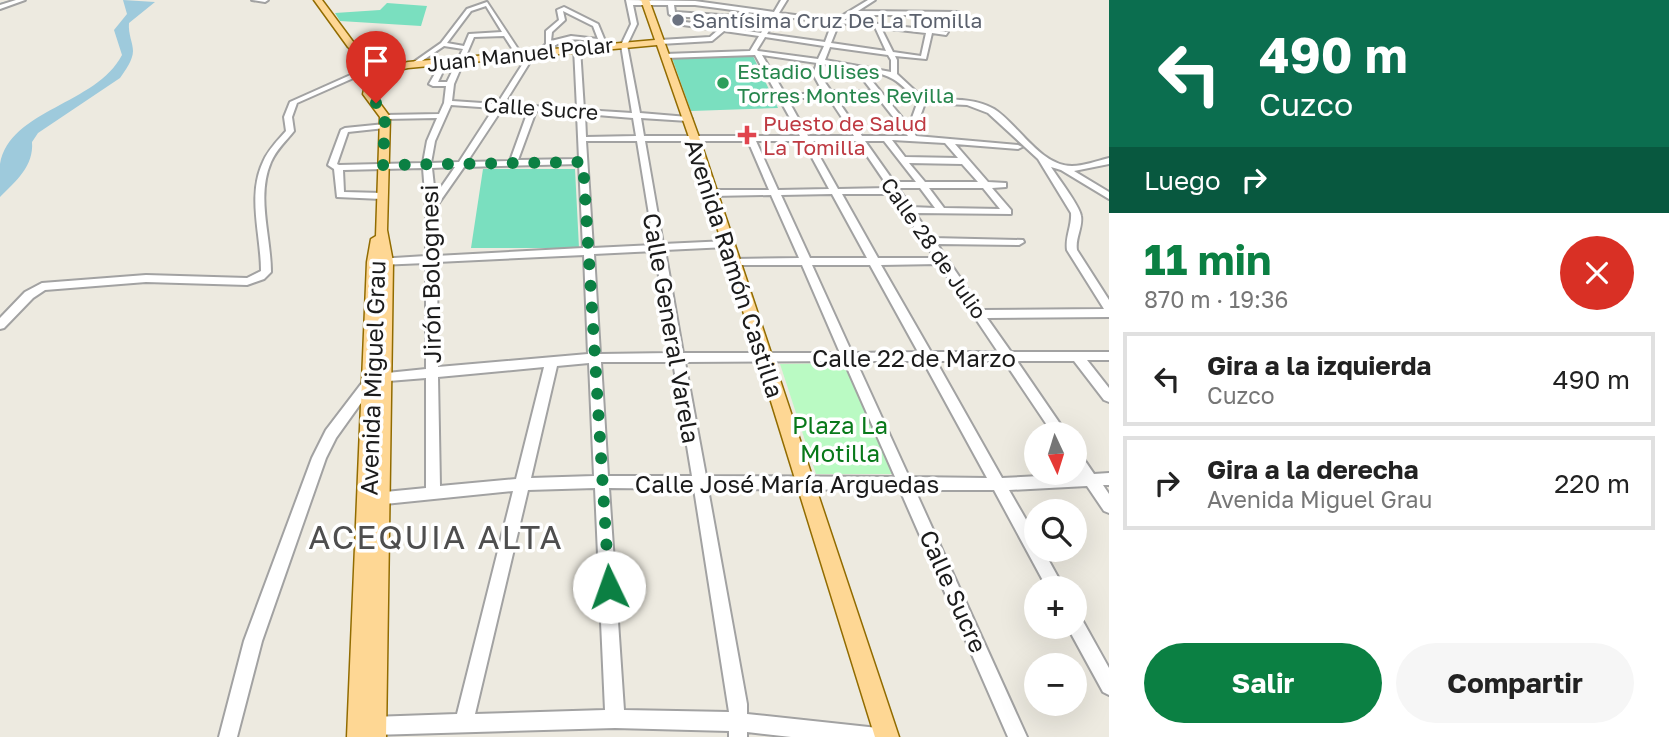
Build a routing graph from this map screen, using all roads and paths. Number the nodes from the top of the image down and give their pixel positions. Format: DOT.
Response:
graph roads {
  1 [pos="22,0"];
  2 [pos="255,0"];
  3 [pos="265,0"];
  4 [pos="318,0"];
  5 [pos="716,0"];
  6 [pos="784,0"];
  7 [pos="872,0"];
  8 [pos="646,1"];
  9 [pos="670,1"];
  10 [pos="480,2"];
  11 [pos="629,2"];
  12 [pos="684,3"];
  13 [pos="0,7"];
  14 [pos="733,8"];
  15 [pos="745,9"];
  16 [pos="775,13"];
  17 [pos="851,13"];
  18 [pos="957,13"];
  19 [pos="686,14"];
  20 [pos="736,18"];
  21 [pos="838,22"];
  22 [pos="685,24"];
  23 [pos="877,25"];
  24 [pos="724,28"];
  25 [pos="929,31"];
  26 [pos="946,33"];
  27 [pos="503,34"];
  28 [pos="763,34"];
  29 [pos="712,39"];
  30 [pos="683,40"];
  31 [pos="660,41"];
  32 [pos="548,43"];
  33 [pos="443,44"];
  34 [pos="604,44"];
  35 [pos="625,44"];
  36 [pos="827,44"];
  37 [pos="467,48"];
  38 [pos="577,48"];
  39 [pos="535,53"];
  40 [pos="891,53"];
  41 [pos="758,54"];
  42 [pos="519,55"];
  43 [pos="716,55"];
  44 [pos="665,56"];
  45 [pos="460,61"];
  46 [pos="818,61"];
  47 [pos="443,62"];
  48 [pos="414,64"];
  49 [pos="857,67"];
  50 [pos="894,75"];
  51 [pos="375,76"];
  52 [pos="450,84"];
  53 [pos="875,93"];
  54 [pos="829,94"];
  55 [pos="782,96"];
  56 [pos="922,101"];
  57 [pos="447,103"];
  58 [pos="501,105"];
  59 [pos="533,108"];
  60 [pos="580,111"];
  61 [pos="635,114"];
  62 [pos="441,116"];
  63 [pos="688,119"];
  64 [pos="385,122"];
  65 [pos="912,135"];
  66 [pos="581,139"];
  67 [pos="639,139"];
  68 [pos="751,139"];
  69 [pos="803,139"];
  70 [pos="859,139"];
  71 [pos="887,139"];
  72 [pos="695,140"];
  73 [pos="947,140"];
  74 [pos="1018,147"];
  75 [pos="1041,157"];
  76 [pos="904,160"];
  77 [pos="963,161"];
  78 [pos="583,162"];
  79 [pos="1109,162"];
  80 [pos="463,163"];
  81 [pos="513,163"];
  82 [pos="427,164"];
  83 [pos="383,165"];
  84 [pos="338,168"];
  85 [pos="1068,169"];
  86 [pos="922,184"];
  87 [pos="1003,185"];
  88 [pos="984,186"];
  89 [pos="893,188"];
  90 [pos="1106,190"];
  91 [pos="775,191"];
  92 [pos="833,191"];
  93 [pos="711,193"];
  94 [pos="382,196"];
  95 [pos="431,207"];
  96 [pos="910,210"];
  97 [pos="942,211"];
  98 [pos="930,240"];
  99 [pos="1019,242"];
  100 [pos="727,244"];
  101 [pos="658,247"];
  102 [pos="586,250"];
  103 [pos="431,258"];
  104 [pos="806,261"];
  105 [pos="944,261"];
  106 [pos="380,262"];
  107 [pos="733,262"];
  108 [pos="874,262"];
  109 [pos="1109,311"];
  110 [pos="981,314"];
  111 [pos="0,325"];
  112 [pos="1109,356"];
  113 [pos="764,357"];
  114 [pos="850,357"];
  115 [pos="1078,357"];
  116 [pos="596,358"];
  117 [pos="677,358"];
  118 [pos="1010,358"];
  119 [pos="929,359"];
  120 [pos="552,361"];
  121 [pos="432,371"];
  122 [pos="378,376"];
  123 [pos="1109,397"];
  124 [pos="1052,422"];
  125 [pos="1087,475"];
  126 [pos="1090,479"];
  127 [pos="1109,479"];
  128 [pos="603,482"];
  129 [pos="700,483"];
  130 [pos="804,483"];
  131 [pos="906,483"];
  132 [pos="524,484"];
  133 [pos="1000,484"];
  134 [pos="433,494"];
  135 [pos="374,499"];
  136 [pos="1109,506"];
  137 [pos="1050,576"];
  138 [pos="1083,639"];
  139 [pos="1109,685"];
  140 [pos="615,719"];
  141 [pos="464,722"];
  142 [pos="738,729"];
  143 [pos="367,732"];
  144 [pos="228,737"];
  145 [pos="878,737"];
  146 [pos="887,737"];
  147 [pos="1018,737"];
  1 -- 13 [label="street"];
  2 -- 3 [label="street"];
  4 -- 51 [label="main road"];
  5 -- 14 [label="street"];
  6 -- 16 [label="street"];
  7 -- 17 [label="street"];
  8 -- 9 [label="street"];
  8 -- 11 [label="street"];
  8 -- 31 [label="main road, Avenida Ramón Castilla"];
  9 -- 12 [label="street"];
  9 -- 19 [label="street"];
  10 -- 27 [label="street"];
  10 -- 33 [label="street"];
  11 -- 35 [label="street, Calle General Varela"];
  12 -- 14 [label="street"];
  12 -- 19 [label="street"];
  14 -- 15 [label="street"];
  15 -- 16 [label="street"];
  15 -- 20 [label="street"];
  16 -- 21 [label="street"];
  16 -- 28 [label="street"];
  17 -- 18 [label="street"];
  17 -- 21 [label="street"];
  19 -- 20 [label="street"];
  19 -- 22 [label="street"];
  20 -- 24 [label="street"];
  21 -- 23 [label="street"];
  21 -- 36 [label="street"];
  22 -- 24 [label="street"];
  22 -- 30 [label="street"];
  23 -- 25 [label="street"];
  23 -- 40 [label="street"];
  24 -- 28 [label="street"];
  24 -- 29 [label="street"];
  25 -- 26 [label="street"];
  25 -- 40 [label="street"];
  27 -- 37 [label="street"];
  27 -- 42 [label="street"];
  28 -- 36 [label="street"];
  28 -- 41 [label="street"];
  29 -- 30 [label="street"];
  29 -- 43 [label="street"];
  30 -- 31 [label="street"];
  31 -- 35 [label="main road, Juan Manuel Polar"];
  31 -- 44 [label="main road, Avenida Ramón Castilla"];
  32 -- 34 [label="street"];
  32 -- 34 [label="street"];
  32 -- 39 [label="street"];
  33 -- 37 [label="street"];
  33 -- 48 [label="street"];
  34 -- 35 [label="main road, Juan Manuel Polar"];
  34 -- 38 [label="main road, Juan Manuel Polar"];
  35 -- 61 [label="street, Calle General Varela"];
  36 -- 40 [label="street"];
  36 -- 46 [label="street"];
  37 -- 45 [label="street, Jirón Bolognesi"];
  38 -- 39 [label="main road, Juan Manuel Polar"];
  38 -- 60 [label="street"];
  39 -- 42 [label="main road, Juan Manuel Polar"];
  39 -- 58 [label="street"];
  40 -- 50 [label="street"];
  41 -- 43 [label="street"];
  41 -- 46 [label="street"];
  41 -- 55 [label="street"];
  42 -- 45 [label="main road, Juan Manuel Polar"];
  43 -- 44 [label="street"];
  44 -- 63 [label="main road, Avenida Ramón Castilla"];
  45 -- 47 [label="main road, Juan Manuel Polar"];
  45 -- 52 [label="street, Jirón Bolognesi"];
  46 -- 49 [label="street"];
  46 -- 54 [label="street, Calle 28 de Julio"];
  47 -- 48 [label="main road, Juan Manuel Polar"];
  47 -- 52 [label="street"];
  48 -- 51 [label="main road, Juan Manuel Polar"];
  49 -- 50 [label="street"];
  49 -- 53 [label="street"];
  50 -- 56 [label="street"];
  51 -- 64 [label="main road"];
  51 -- 111 [label="street"];
  52 -- 57 [label="street, Jirón Bolognesi"];
  53 -- 54 [label="street"];
  53 -- 65 [label="street"];
  54 -- 55 [label="street"];
  54 -- 70 [label="street, Calle 28 de Julio"];
  55 -- 69 [label="street"];
  56 -- 65 [label="street"];
  56 -- 75 [label="street"];
  57 -- 58 [label="street, Calle Sucre"];
  57 -- 62 [label="street, Jirón Bolognesi"];
  58 -- 59 [label="street, Calle Sucre"];
  58 -- 80 [label="street"];
  59 -- 60 [label="street, Calle Sucre"];
  59 -- 81 [label="street"];
  60 -- 61 [label="street, Calle Sucre"];
  60 -- 66 [label="street"];
  61 -- 63 [label="street, Calle Sucre"];
  61 -- 67 [label="street, Calle General Varela"];
  62 -- 64 [label="street"];
  62 -- 82 [label="street, Jirón Bolognesi"];
  63 -- 72 [label="main road, Avenida Ramón Castilla"];
  64 -- 83 [label="main road, Avenida Miguel Grau"];
  64 -- 84 [label="street"];
  65 -- 71 [label="street"];
  65 -- 73 [label="street"];
  66 -- 67 [label="street"];
  66 -- 78 [label="street"];
  67 -- 72 [label="street"];
  67 -- 101 [label="street, Calle General Varela"];
  68 -- 69 [label="street"];
  68 -- 72 [label="street"];
  68 -- 91 [label="street, Calle Sucre"];
  69 -- 70 [label="street"];
  69 -- 92 [label="street"];
  70 -- 71 [label="street"];
  70 -- 89 [label="street, Calle 28 de Julio"];
  71 -- 76 [label="street"];
  72 -- 93 [label="main road, Avenida Ramón Castilla"];
  73 -- 74 [label="street"];
  73 -- 77 [label="street"];
  75 -- 85 [label="street"];
  75 -- 109 [label="street"];
  76 -- 77 [label="street"];
  76 -- 86 [label="street"];
  77 -- 88 [label="street"];
  78 -- 81 [label="street"];
  78 -- 102 [label="street"];
  79 -- 85 [label="street"];
  80 -- 81 [label="street"];
  80 -- 82 [label="street"];
  80 -- 95 [label="street"];
  82 -- 83 [label="street"];
  82 -- 95 [label="street, Jirón Bolognesi"];
  83 -- 84 [label="street"];
  83 -- 94 [label="main road, Avenida Miguel Grau"];
  84 -- 94 [label="street"];
  85 -- 90 [label="street"];
  86 -- 88 [label="street"];
  86 -- 89 [label="street"];
  86 -- 97 [label="street"];
  87 -- 88 [label="street"];
  88 -- 97 [label="street"];
  89 -- 92 [label="street"];
  89 -- 96 [label="street, Calle 28 de Julio"];
  91 -- 92 [label="street"];
  91 -- 93 [label="street"];
  91 -- 104 [label="street, Calle Sucre"];
  92 -- 108 [label="street"];
  93 -- 100 [label="main road, Avenida Ramón Castilla"];
  94 -- 106 [label="main road, Avenida Miguel Grau"];
  95 -- 103 [label="street, Jirón Bolognesi"];
  96 -- 97 [label="street"];
  96 -- 98 [label="street, Calle 28 de Julio"];
  98 -- 99 [label="street"];
  98 -- 105 [label="street, Calle 28 de Julio"];
  100 -- 101 [label="street"];
  100 -- 107 [label="main road, Avenida Ramón Castilla"];
  101 -- 102 [label="street"];
  101 -- 117 [label="street, Calle General Varela"];
  102 -- 103 [label="street"];
  102 -- 116 [label="street"];
  103 -- 106 [label="street"];
  103 -- 121 [label="street, Jirón Bolognesi"];
  104 -- 107 [label="street"];
  104 -- 108 [label="street"];
  104 -- 114 [label="street, Calle Sucre"];
  105 -- 108 [label="street"];
  105 -- 110 [label="street, Calle 28 de Julio"];
  106 -- 122 [label="main road, Avenida Miguel Grau"];
  107 -- 113 [label="main road, Avenida Ramón Castilla"];
  108 -- 119 [label="street"];
  109 -- 110 [label="street"];
  110 -- 118 [label="street, Calle 28 de Julio"];
  112 -- 115 [label="street, Calle 22 de Marzo"];
  113 -- 114 [label="street, Calle 22 de Marzo"];
  113 -- 117 [label="street, Calle 22 de Marzo"];
  113 -- 130 [label="main road, Avenida Ramón Castilla"];
  114 -- 119 [label="street, Calle 22 de Marzo"];
  114 -- 131 [label="street, Calle Sucre"];
  115 -- 118 [label="street, Calle 22 de Marzo"];
  115 -- 123 [label="street"];
  116 -- 117 [label="street, Calle 22 de Marzo"];
  116 -- 120 [label="street, Calle 22 de Marzo"];
  116 -- 128 [label="street"];
  117 -- 129 [label="street, Calle General Varela"];
  118 -- 119 [label="street, Calle 22 de Marzo"];
  118 -- 124 [label="street, Calle 28 de Julio"];
  119 -- 133 [label="street"];
  120 -- 121 [label="street, Calle 22 de Marzo"];
  120 -- 132 [label="street"];
  121 -- 122 [label="street, Calle 22 de Marzo"];
  121 -- 134 [label="street, Jirón Bolognesi"];
  122 -- 135 [label="main road, Avenida Miguel Grau"];
  122 -- 144 [label="street"];
  125 -- 126 [label="street"];
  126 -- 127 [label="street, Calle José María Arguedas"];
  126 -- 133 [label="street, Calle José María Arguedas"];
  126 -- 136 [label="street"];
  128 -- 129 [label="street, Calle José María Arguedas"];
  128 -- 132 [label="street, Calle José María Arguedas"];
  128 -- 140 [label="street"];
  129 -- 130 [label="street, Calle José María Arguedas"];
  129 -- 142 [label="street, Calle General Varela"];
  130 -- 131 [label="street, Calle José María Arguedas"];
  130 -- 146 [label="main road, Avenida Ramón Castilla"];
  131 -- 133 [label="street, Calle José María Arguedas"];
  131 -- 147 [label="street, Calle Sucre"];
  132 -- 134 [label="street, Calle José María Arguedas"];
  132 -- 141 [label="street"];
  133 -- 137 [label="street"];
  134 -- 135 [label="street, Calle José María Arguedas"];
  135 -- 143 [label="main road, Avenida Miguel Grau"];
  138 -- 139 [label="street"];
  140 -- 141 [label="street"];
  140 -- 142 [label="street"];
  141 -- 143 [label="street"];
  142 -- 145 [label="street"];
}
